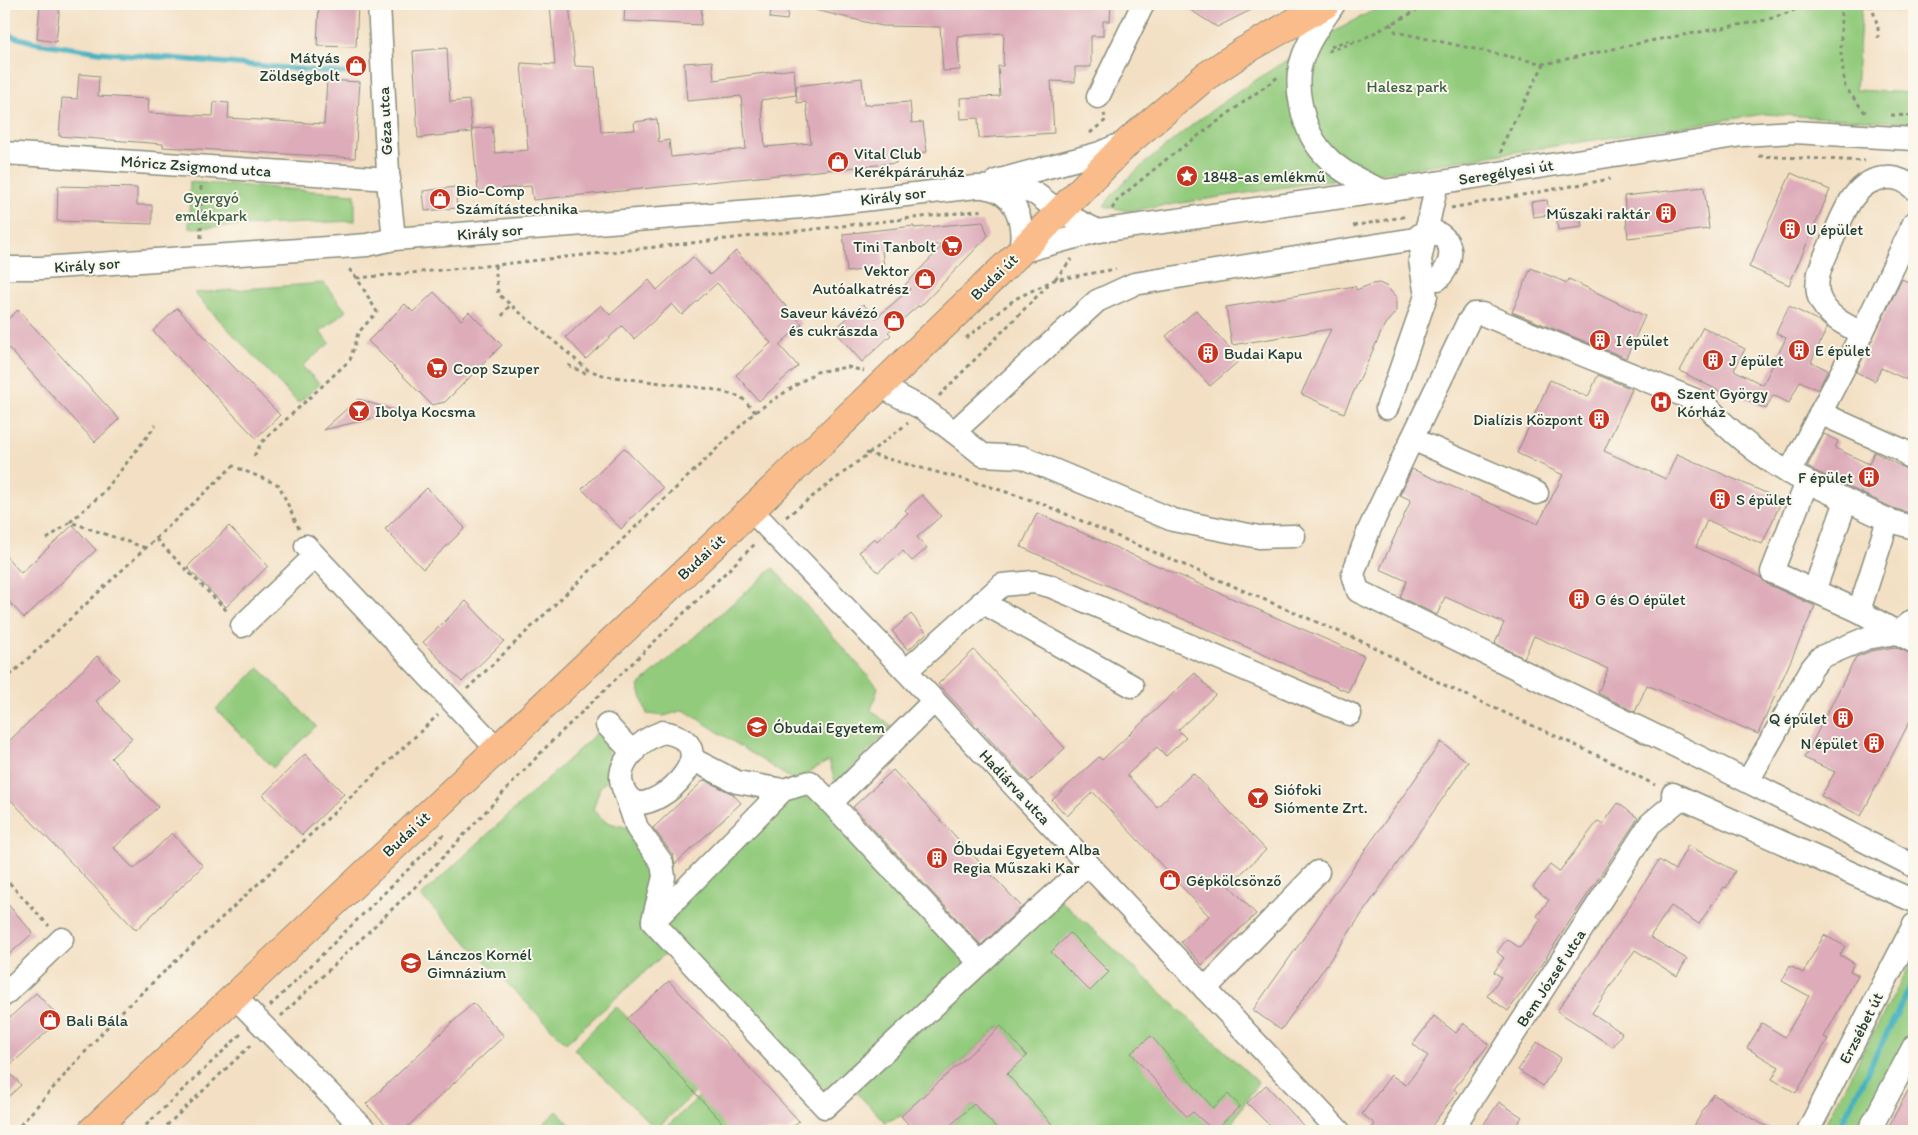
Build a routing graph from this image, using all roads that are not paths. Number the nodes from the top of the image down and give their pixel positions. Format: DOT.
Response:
graph roads {
  1 [pos="379,4"];
  2 [pos="1143,4"];
  3 [pos="1326,4"];
  4 [pos="1334,4"];
  5 [pos="1098,97"];
  6 [pos="1914,139"];
  7 [pos="1129,141"];
  8 [pos="4,153"];
  9 [pos="389,179"];
  10 [pos="1437,183"];
  11 [pos="976,187"];
  12 [pos="1914,189"];
  13 [pos="1384,191"];
  14 [pos="1060,212"];
  15 [pos="1914,223"];
  16 [pos="1426,230"];
  17 [pos="1098,231"];
  18 [pos="394,238"];
  19 [pos="1020,252"];
  20 [pos="4,268"];
  21 [pos="1438,279"];
  22 [pos="1862,333"];
  23 [pos="876,380"];
  24 [pos="1386,408"];
  25 [pos="1820,413"];
  26 [pos="954,432"];
  27 [pos="1412,439"];
  28 [pos="1914,460"];
  29 [pos="1798,478"];
  30 [pos="1537,492"];
  31 [pos="1846,501"];
  32 [pos="751,510"];
  33 [pos="1888,520"];
  34 [pos="1914,528"];
  35 [pos="1294,536"];
  36 [pos="1814,591"];
  37 [pos="982,602"];
  38 [pos="1859,611"];
  39 [pos="242,626"];
  40 [pos="1908,632"];
  41 [pos="906,670"];
  42 [pos="1132,686"];
  43 [pos="934,701"];
  44 [pos="1350,714"];
  45 [pos="607,725"];
  46 [pos="497,749"];
  47 [pos="633,753"];
  48 [pos="692,759"];
  49 [pos="1748,781"];
  50 [pos="784,790"];
  51 [pos="624,793"];
  52 [pos="831,802"];
  53 [pos="1088,864"];
  54 [pos="1914,866"];
  55 [pos="1318,872"];
  56 [pos="1914,901"];
  57 [pos="653,922"];
  58 [pos="1914,925"];
  59 [pos="62,939"];
  60 [pos="980,963"];
  61 [pos="1206,988"];
  62 [pos="4,994"];
  63 [pos="235,997"];
  64 [pos="1914,1046"];
  65 [pos="92,1131"];
  66 [pos="366,1131"];
  67 [pos="1338,1131"];
  68 [pos="1451,1131"];
  69 [pos="1808,1131"];
  70 [pos="1869,1131"];
  1 -- 9 [label="street, Géza utca"];
  2 -- 5 [label="street"];
  3 -- 7 [label="main road, Budai út"];
  4 -- 13 [label="street"];
  6 -- 10 [label="street, Seregélyesi út"];
  7 -- 11 [label="street, Király sor"];
  7 -- 14 [label="main road, Budai út"];
  8 -- 9 [label="street, Móricz Zsigmond utca"];
  9 -- 18 [label="street, Géza utca"];
  10 -- 13 [label="street, Seregélyesi út"];
  10 -- 16 [label="street"];
  11 -- 14 [label="street, Király sor"];
  11 -- 18 [label="street, Király sor"];
  11 -- 19 [label="street, Király sor"];
  12 -- 22 [label="street"];
  13 -- 17 [label="street, Seregélyesi út"];
  14 -- 17 [label="street"];
  14 -- 19 [label="main road, Budai út"];
  15 -- 22 [label="street"];
  16 -- 21 [label="street"];
  16 -- 24 [label="street"];
  16 -- 26 [label="street"];
  17 -- 19 [label="street, Seregélyesi út"];
  18 -- 20 [label="street, Király sor"];
  19 -- 23 [label="main road, Budai út"];
  22 -- 25 [label="street"];
  23 -- 26 [label="street"];
  23 -- 32 [label="main road, Budai út"];
  25 -- 28 [label="street"];
  25 -- 29 [label="street"];
  26 -- 35 [label="street"];
  27 -- 29 [label="street"];
  27 -- 30 [label="street"];
  27 -- 49 [label="street"];
  29 -- 31 [label="street"];
  29 -- 36 [label="street"];
  31 -- 33 [label="street"];
  31 -- 36 [label="street"];
  32 -- 41 [label="street, Hadiárva utca"];
  32 -- 46 [label="main road, Budai út"];
  33 -- 34 [label="street"];
  33 -- 38 [label="street"];
  36 -- 38 [label="street"];
  37 -- 41 [label="street"];
  37 -- 42 [label="street"];
  37 -- 44 [label="street"];
  38 -- 40 [label="street"];
  39 -- 46 [label="street"];
  40 -- 49 [label="street"];
  41 -- 43 [label="street, Hadiárva utca"];
  43 -- 52 [label="street"];
  43 -- 53 [label="street, Hadiárva utca"];
  45 -- 47 [label="street"];
  46 -- 63 [label="main road, Budai út"];
  47 -- 48 [label="street"];
  47 -- 51 [label="street"];
  48 -- 50 [label="street"];
  48 -- 51 [label="street"];
  49 -- 54 [label="street"];
  50 -- 52 [label="street"];
  50 -- 57 [label="street"];
  51 -- 57 [label="street"];
  52 -- 60 [label="street"];
  53 -- 60 [label="street"];
  53 -- 61 [label="street, Hadiárva utca"];
  55 -- 61 [label="street"];
  56 -- 68 [label="street, Bem József utca"];
  57 -- 60 [label="street"];
  58 -- 69 [label="street, Erzsébet út"];
  59 -- 62 [label="street"];
  61 -- 67 [label="street, Hadiárva utca"];
  63 -- 65 [label="main road, Budai út"];
  63 -- 66 [label="street"];
  64 -- 70 [label="street"];
}
